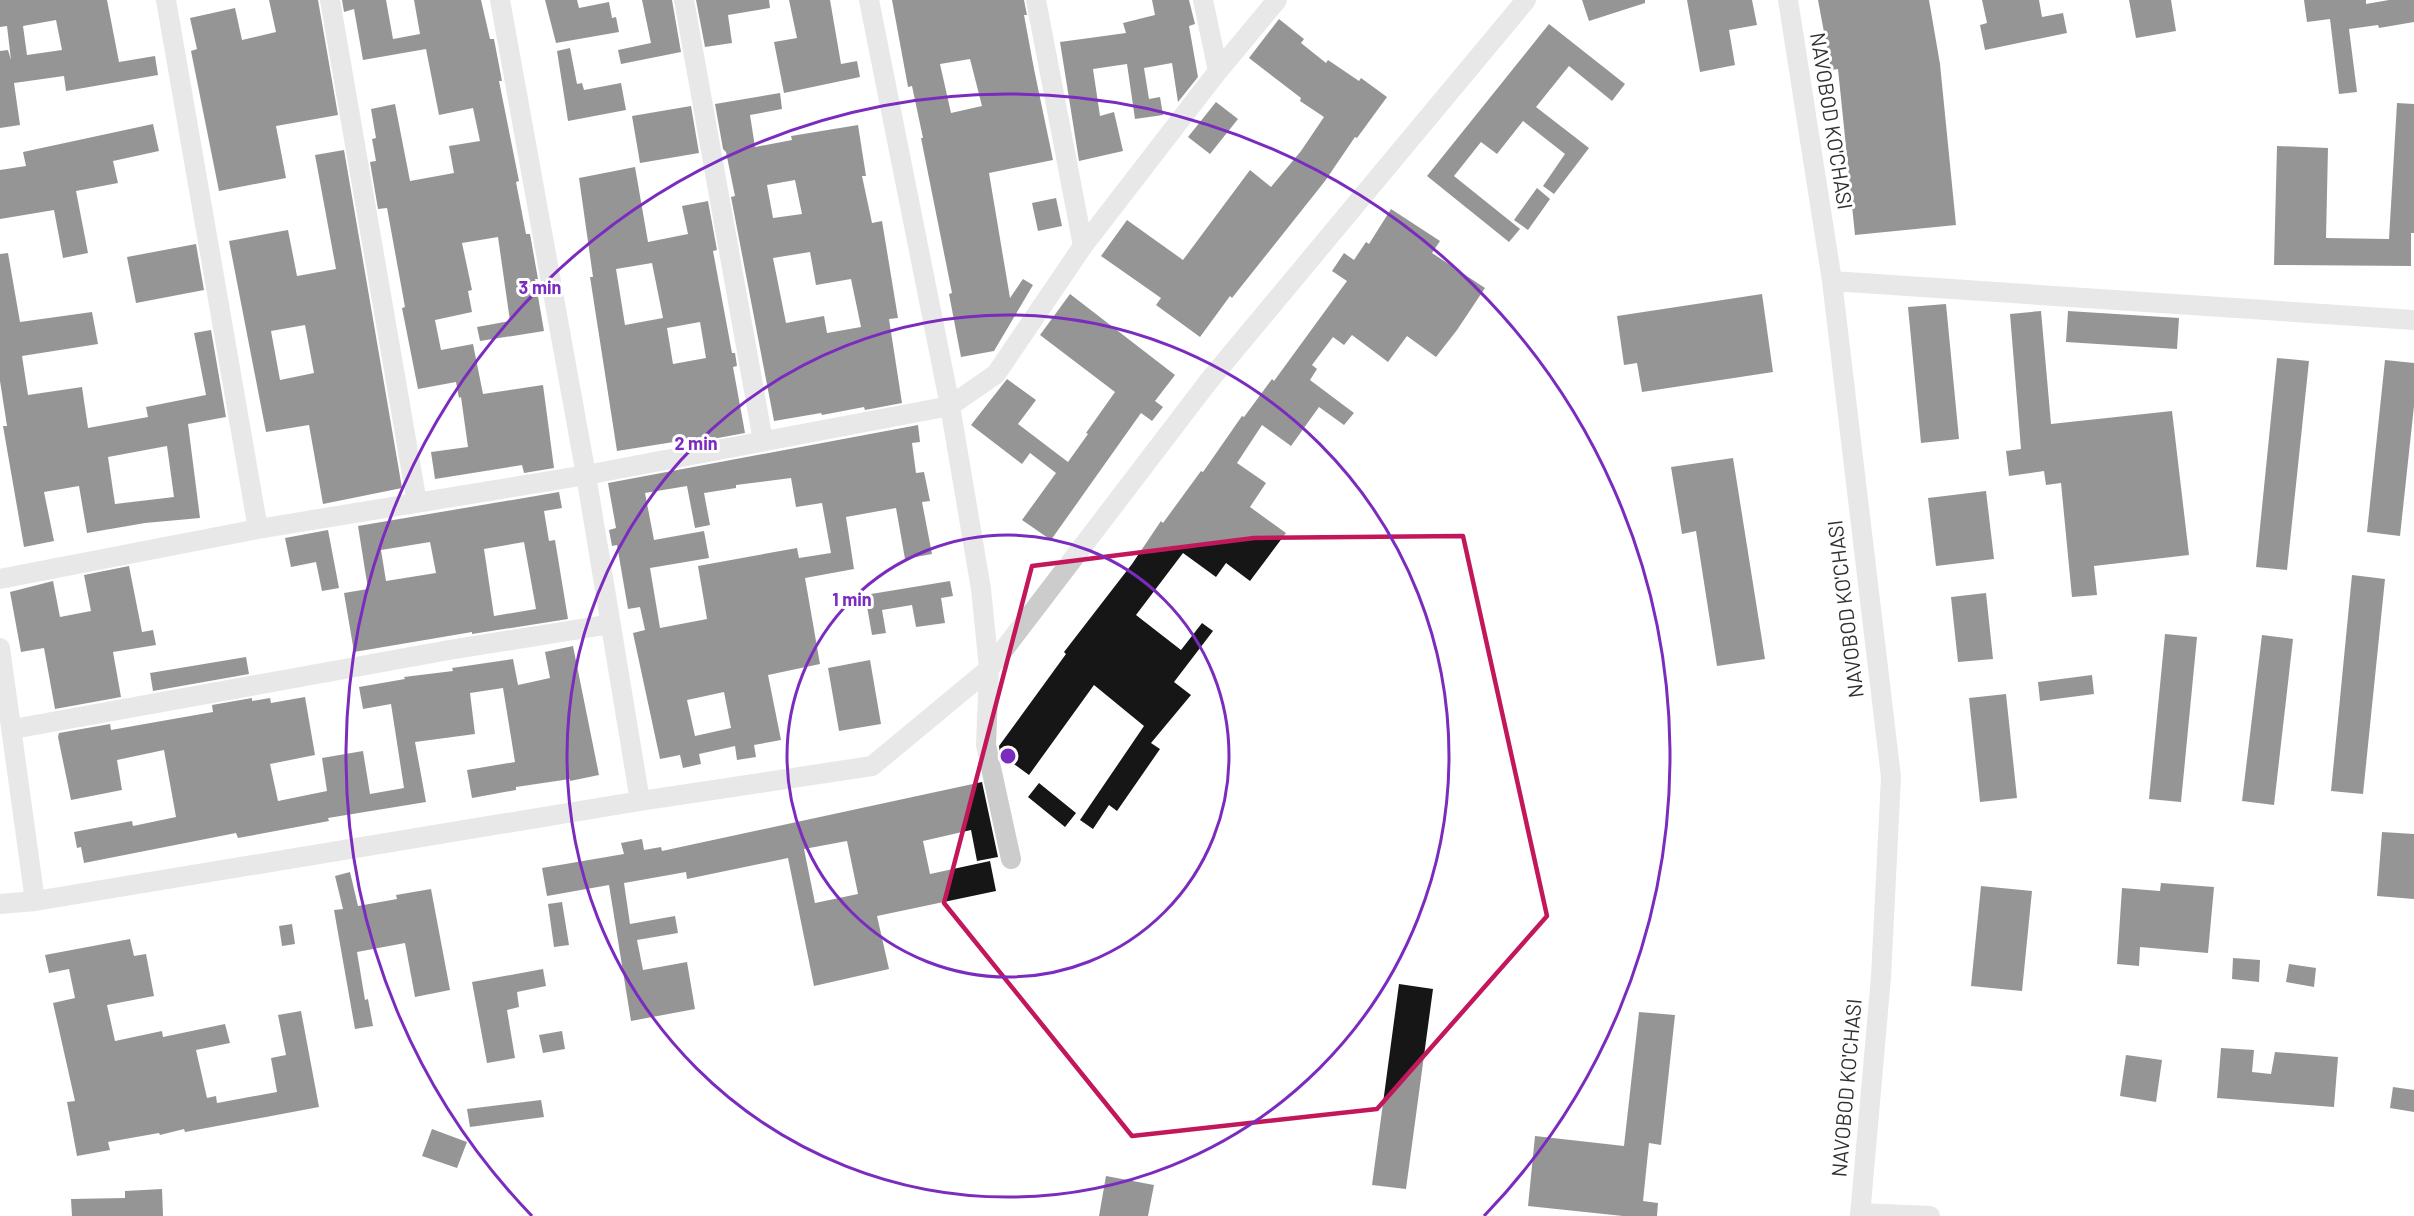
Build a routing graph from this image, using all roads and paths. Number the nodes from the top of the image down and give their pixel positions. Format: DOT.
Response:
graph roads {
  1 [pos="166,0"];
  2 [pos="330,0"];
  3 [pos="500,0"];
  4 [pos="684,0"];
  5 [pos="870,0"];
  6 [pos="1036,0"];
  7 [pos="1203,0"];
  8 [pos="1277,0"];
  9 [pos="1526,0"];
  10 [pos="1788,0"];
  11 [pos="1218,71"];
  12 [pos="1083,246"];
  13 [pos="1832,281"];
  14 [pos="2414,320"];
  15 [pos="950,406"];
  16 [pos="763,441"];
  17 [pos="586,475"];
  18 [pos="417,502"];
  19 [pos="258,530"];
  20 [pos="0,579"];
  21 [pos="611,624"];
  22 [pos="0,648"];
  23 [pos="989,669"];
  24 [pos="13,729"];
  25 [pos="640,801"];
  26 [pos="1011,859"];
  27 [pos="35,901"];
  28 [pos="0,904"];
  29 [pos="1860,1214"];
  30 [pos="1930,1216"];
  1 -- 19 [label="street"];
  2 -- 18 [label="street"];
  3 -- 17 [label="street"];
  4 -- 16 [label="street"];
  5 -- 15 [label="street"];
  6 -- 12 [label="street"];
  7 -- 11 [label="street"];
  8 -- 11 [label="street"];
  9 -- 23 [label="street"];
  10 -- 13 [label="street, NAVOBOD KO'CHASI"];
  11 -- 12 [label="street"];
  12 -- 15 [label="street"];
  13 -- 14 [label="street"];
  13 -- 29 [label="street, NAVOBOD KO'CHASI"];
  15 -- 16 [label="street"];
  15 -- 23 [label="street"];
  16 -- 17 [label="street"];
  17 -- 18 [label="street"];
  17 -- 21 [label="street"];
  18 -- 19 [label="street"];
  19 -- 20 [label="street"];
  21 -- 24 [label="street"];
  21 -- 25 [label="street"];
  22 -- 24 [label="street"];
  23 -- 25 [label="street"];
  23 -- 26 [label="street"];
  24 -- 27 [label="street"];
  25 -- 27 [label="street"];
  27 -- 28 [label="street"];
  29 -- 30 [label="street"];
}
